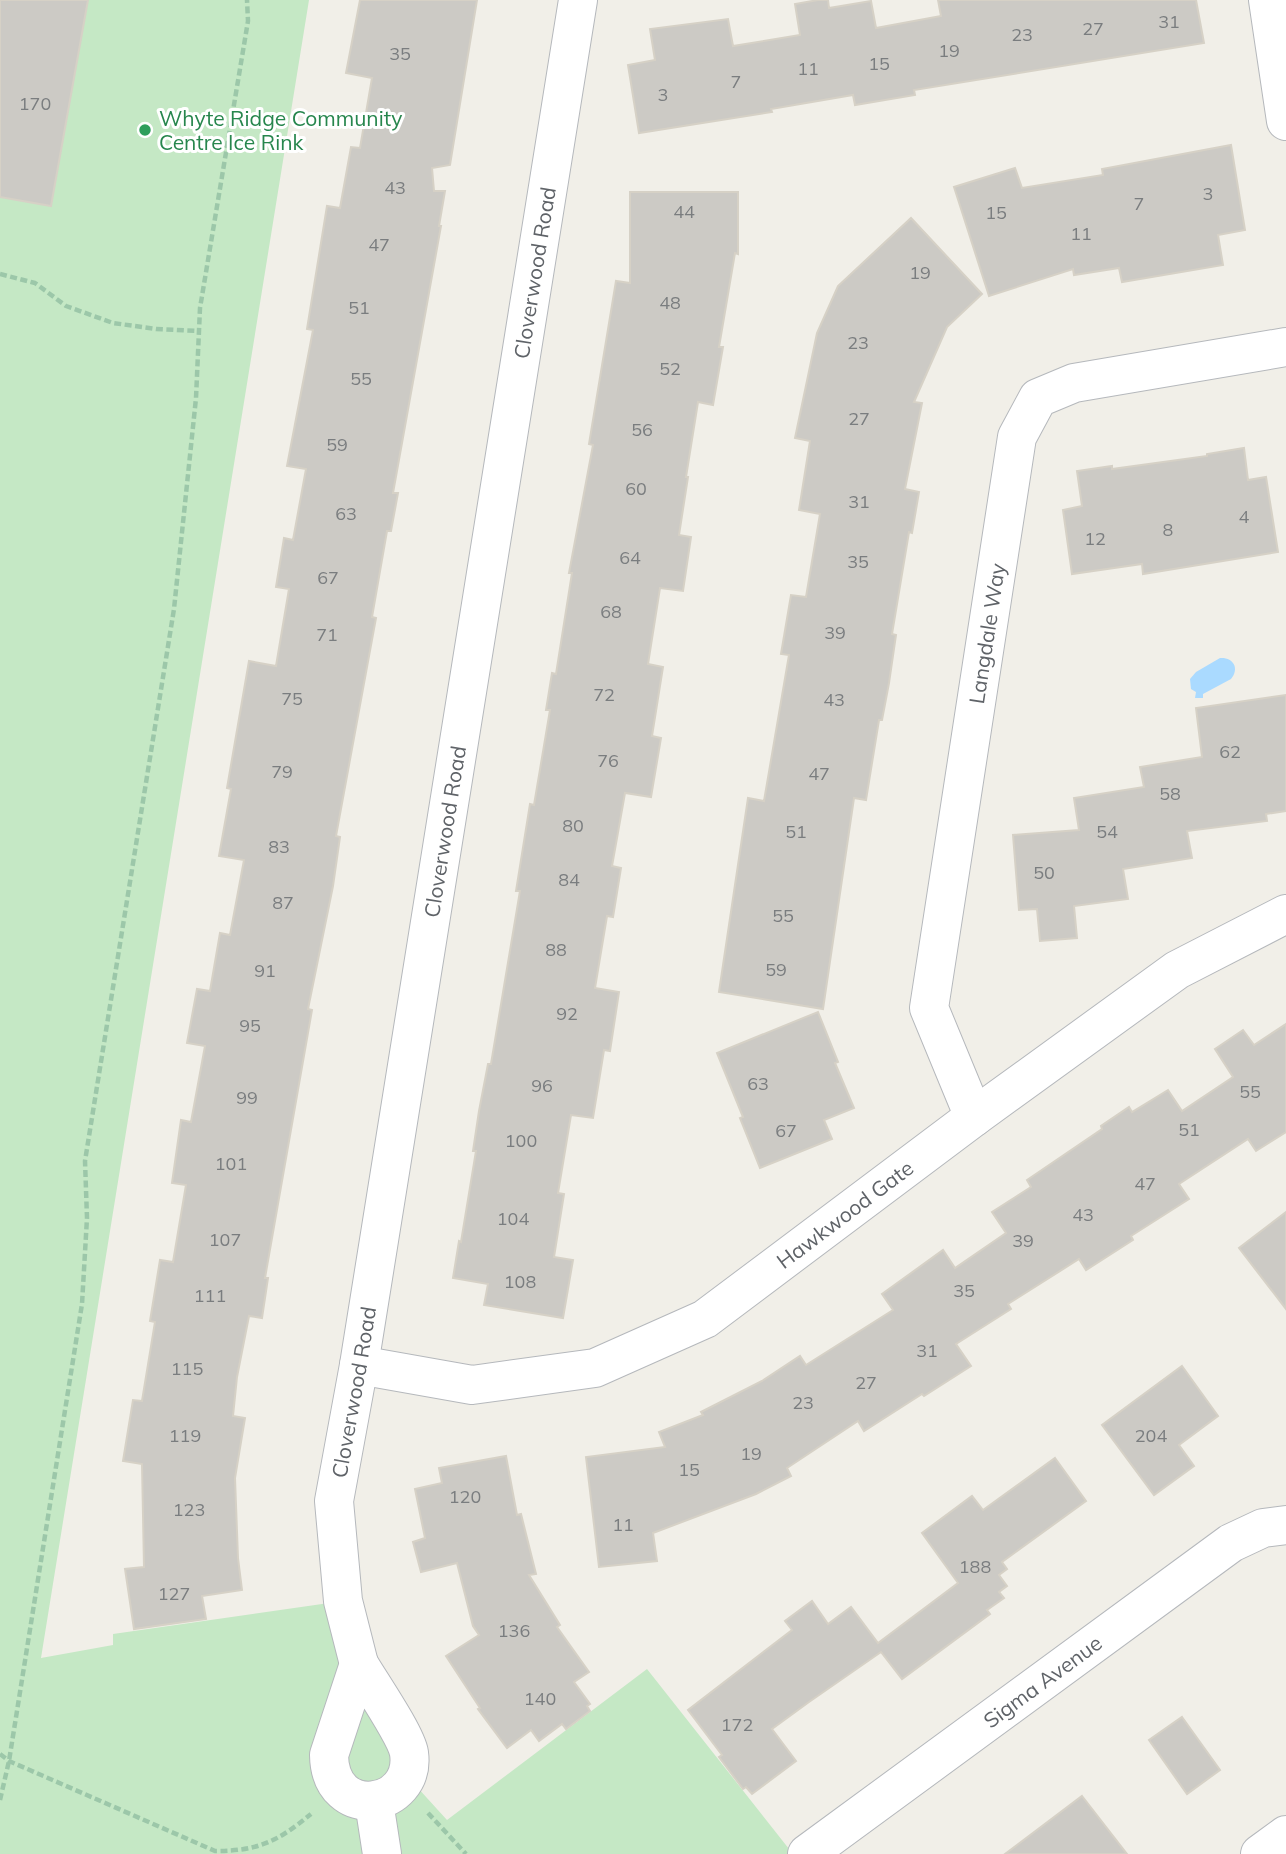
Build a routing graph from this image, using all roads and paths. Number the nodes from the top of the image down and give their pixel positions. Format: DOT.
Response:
graph roads {
  1 [pos="247,0"];
  2 [pos="578,0"];
  3 [pos="1268,0"];
  4 [pos="1286,121"];
  5 [pos="0,274"];
  6 [pos="198,331"];
  7 [pos="1286,347"];
  8 [pos="1286,914"];
  9 [pos="974,1117"];
  10 [pos="359,1365"];
  11 [pos="1286,1525"];
  12 [pos="359,1664"];
  13 [pos="0,1754"];
  14 [pos="9,1761"];
  15 [pos="370,1794"];
  16 [pos="0,1800"];
  17 [pos="1286,1835"];
  18 [pos="382,1854"];
  19 [pos="466,1854"];
  20 [pos="807,1854"];
  21 [pos="1260,1854"];
  1 -- 6 [label="path"];
  2 -- 10 [label="street, Cloverwood Road"];
  3 -- 4 [label="street"];
  5 -- 6 [label="path"];
  6 -- 14 [label="path"];
  7 -- 9 [label="street, Langdale Way"];
  8 -- 9 [label="street, Hawkwood Gate"];
  9 -- 10 [label="street, Hawkwood Gate"];
  10 -- 12 [label="street, Cloverwood Road"];
  11 -- 20 [label="street, Sigma Avenue"];
  12 -- 15 [label="street"];
  12 -- 15 [label="street, Cloverwood Road"];
  13 -- 14 [label="path"];
  14 -- 15 [label="path"];
  14 -- 16 [label="path"];
  15 -- 18 [label="street"];
  15 -- 19 [label="path"];
  17 -- 21 [label="street"];
}
